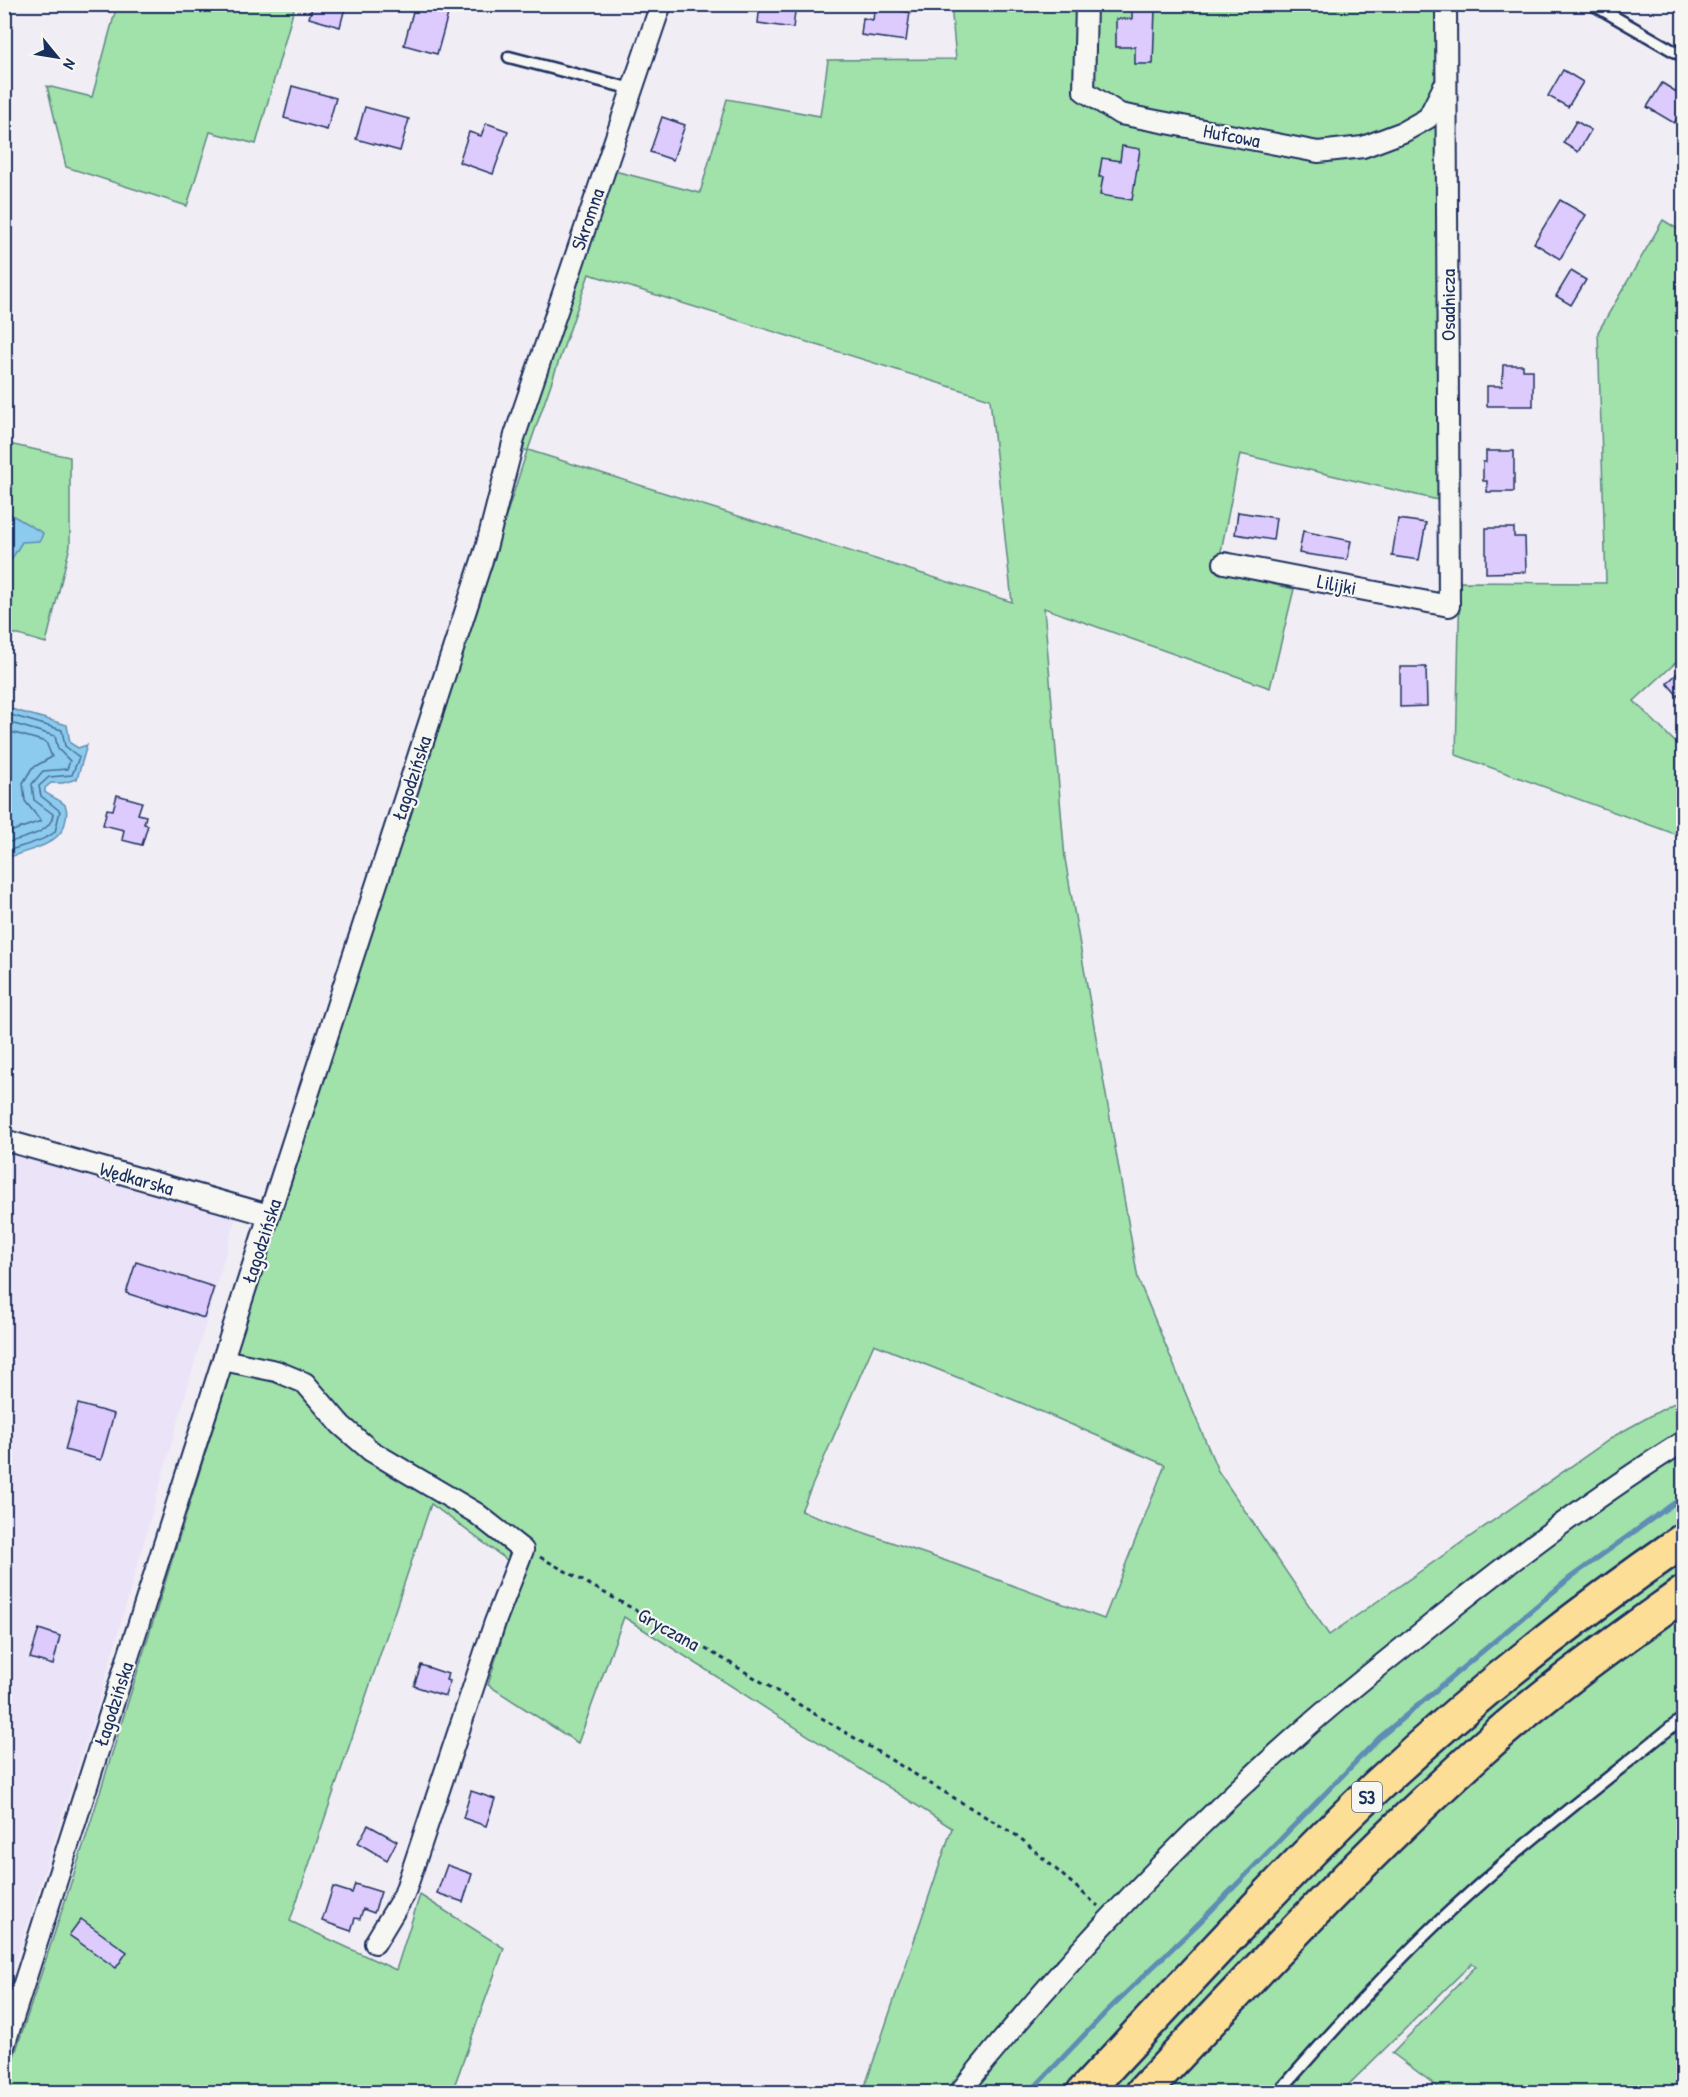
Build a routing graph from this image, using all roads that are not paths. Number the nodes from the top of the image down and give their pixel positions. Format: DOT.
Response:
graph roads {
  1 [pos="661,4"];
  2 [pos="1086,4"];
  3 [pos="1446,4"];
  4 [pos="1592,4"];
  5 [pos="509,57"];
  6 [pos="1683,57"];
  7 [pos="1445,83"];
  8 [pos="632,89"];
  9 [pos="515,435"];
  10 [pos="1224,563"];
  11 [pos="1449,606"];
  12 [pos="4,1140"];
  13 [pos="269,1215"];
  14 [pos="223,1360"];
  15 [pos="1683,1441"];
  16 [pos="1683,1539"];
  17 [pos="1683,1593"];
  18 [pos="1683,1717"];
  19 [pos="375,1943"];
  20 [pos="4,2046"];
  21 [pos="960,2092"];
  22 [pos="1084,2092"];
  23 [pos="1143,2092"];
  24 [pos="1280,2092"];
  1 -- 8 [label="street, Skromna"];
  2 -- 7 [label="street, Hufcowa"];
  3 -- 7 [label="street, Osadnicza"];
  4 -- 6 [label="lane"];
  5 -- 8 [label="lane"];
  7 -- 11 [label="street, Osadnicza"];
  8 -- 9 [label="street, Skromna"];
  9 -- 13 [label="street, Łagodzińska"];
  10 -- 11 [label="street, Lilijki"];
  12 -- 13 [label="street, Wędkarska"];
  13 -- 14 [label="street, Łagodzińska"];
  14 -- 19 [label="street"];
  14 -- 20 [label="street, Łagodzińska"];
  15 -- 21 [label="street"];
  16 -- 22 [label="highway, S3"];
  17 -- 23 [label="highway, S3"];
  18 -- 24 [label="lane"];
}
